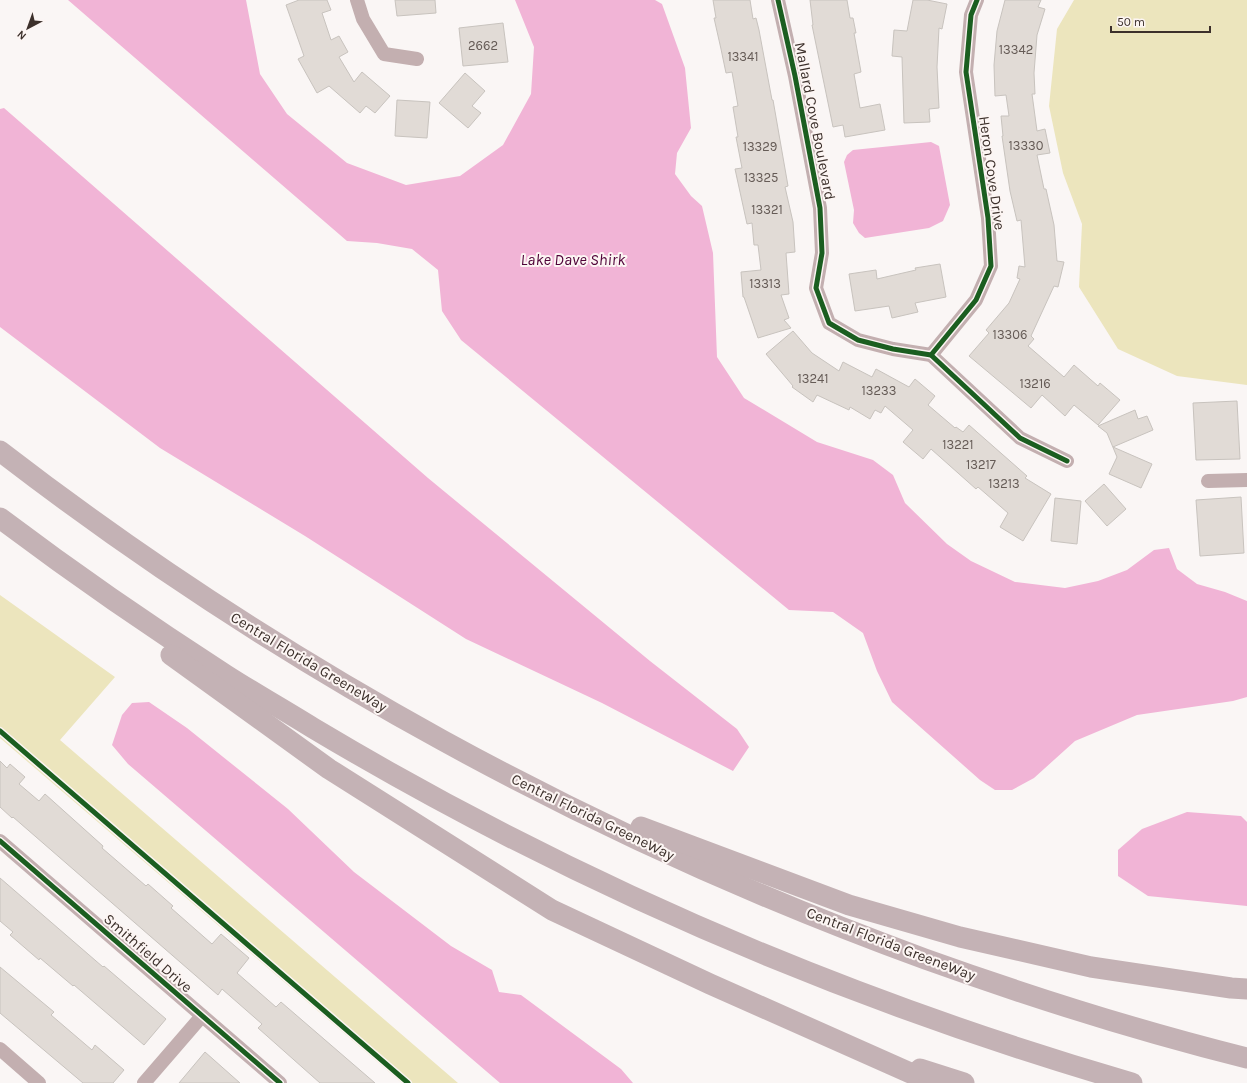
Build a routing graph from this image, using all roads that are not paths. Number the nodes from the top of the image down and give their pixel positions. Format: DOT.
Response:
graph roads {
  1 [pos="357,0"];
  2 [pos="778,0"];
  3 [pos="977,0"];
  4 [pos="417,59"];
  5 [pos="931,355"];
  6 [pos="0,451"];
  7 [pos="1068,461"];
  8 [pos="1247,480"];
  9 [pos="1208,481"];
  10 [pos="0,518"];
  11 [pos="378,704"];
  12 [pos="0,841"];
  13 [pos="1247,989"];
  14 [pos="202,1016"];
  15 [pos="0,1049"];
  16 [pos="868,1053"];
  17 [pos="1247,1058"];
  18 [pos="39,1083"];
  19 [pos="144,1083"];
  20 [pos="280,1083"];
  21 [pos="933,1083"];
  22 [pos="964,1083"];
  23 [pos="1132,1083"];
  1 -- 4 [label="street"];
  2 -- 5 [label="street, Mallard Cove Boulevard"];
  3 -- 5 [label="street, Heron Cove Drive"];
  5 -- 7 [label="street"];
  6 -- 11 [label="highway, Central Florida GreeneWay"];
  8 -- 9 [label="street"];
  10 -- 16 [label="highway"];
  10 -- 23 [label="highway"];
  11 -- 13 [label="highway"];
  11 -- 17 [label="highway, Central Florida GreeneWay"];
  12 -- 14 [label="street, Smithfield Drive"];
  14 -- 19 [label="street"];
  14 -- 20 [label="street, Smithfield Drive"];
  15 -- 18 [label="street"];
  16 -- 21 [label="highway"];
  16 -- 22 [label="highway"];
}
